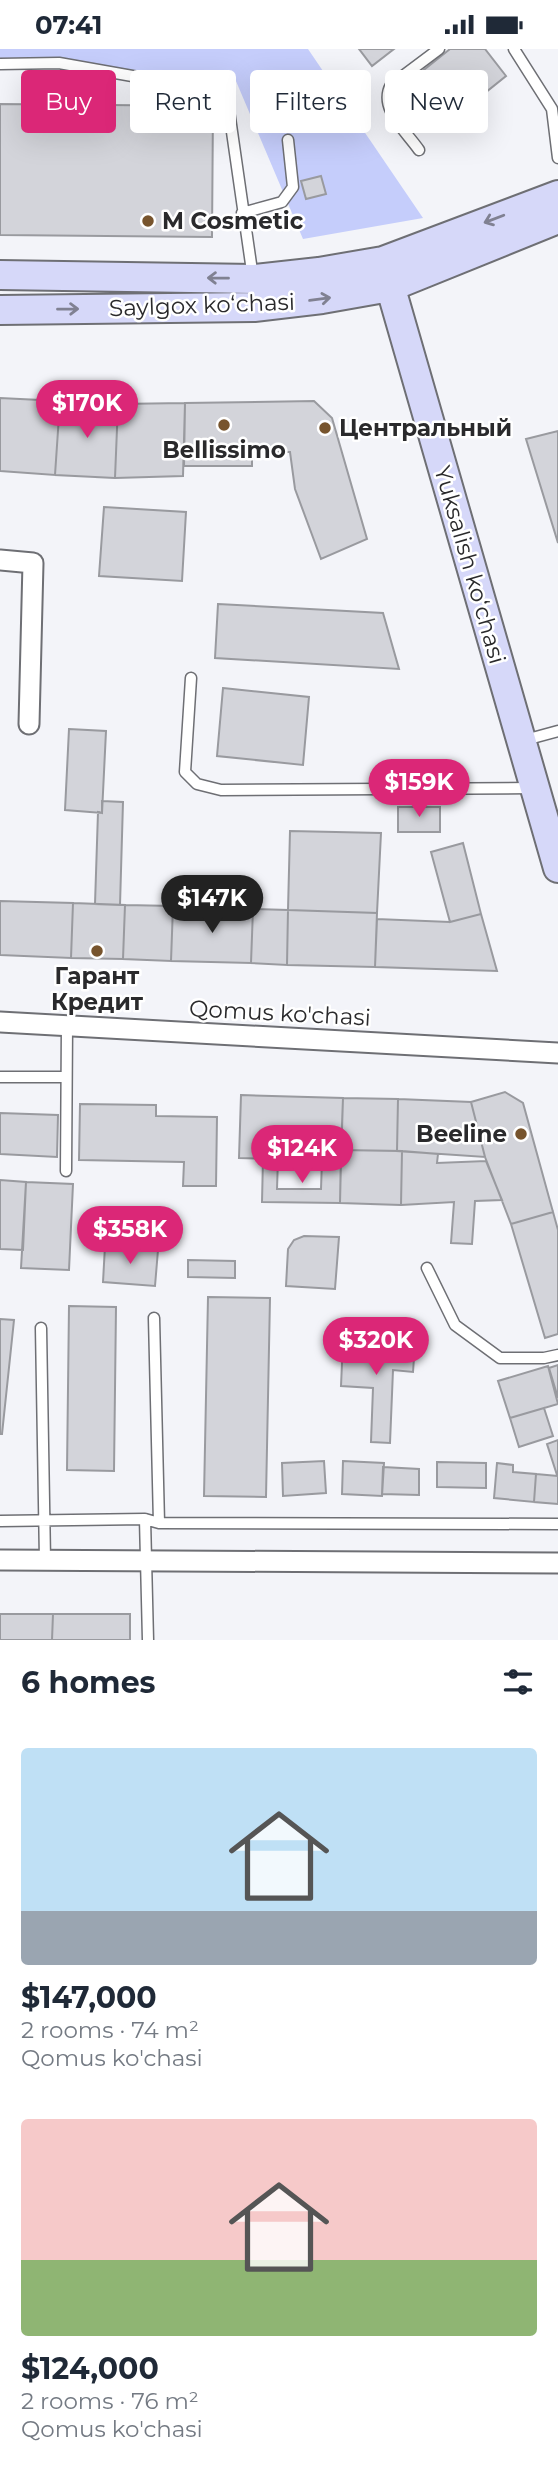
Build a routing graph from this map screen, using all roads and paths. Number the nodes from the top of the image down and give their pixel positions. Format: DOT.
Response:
graph roads {
  1 [pos="439,49"];
  2 [pos="514,49"];
  3 [pos="0,64"];
  4 [pos="288,140"];
  5 [pos="419,150"];
  6 [pos="558,158"];
  7 [pos="558,195"];
  8 [pos="242,213"];
  9 [pos="558,219"];
  10 [pos="386,274"];
  11 [pos="0,275"];
  12 [pos="254,279"];
  13 [pos="0,310"];
  14 [pos="0,560"];
  15 [pos="191,677"];
  16 [pos="29,724"];
  17 [pos="558,731"];
  18 [pos="521,741"];
  19 [pos="535,788"];
  20 [pos="558,868"];
  21 [pos="0,1021"];
  22 [pos="66,1025"];
  23 [pos="558,1053"];
  24 [pos="0,1077"];
  25 [pos="66,1077"];
  26 [pos="66,1171"];
  27 [pos="427,1268"];
  28 [pos="154,1318"];
  29 [pos="41,1328"];
  30 [pos="558,1355"];
  31 [pos="145,1519"];
  32 [pos="0,1521"];
  33 [pos="45,1521"];
  34 [pos="159,1523"];
  35 [pos="558,1524"];
  36 [pos="0,1560"];
  37 [pos="45,1560"];
  38 [pos="145,1560"];
  39 [pos="558,1563"];
  40 [pos="148,1640"];
  1 -- 5 [label="lane"];
  2 -- 6 [label="lane"];
  3 -- 8 [label="lane"];
  4 -- 8 [label="lane"];
  7 -- 10 [label="main road, Saylgox koʻchasi, one-way"];
  8 -- 12 [label="lane"];
  9 -- 10 [label="main road, Saylgox koʻchasi"];
  10 -- 12 [label="main road, Saylgox koʻchasi"];
  13 -- 10 [label="main road, Saylgox koʻchasi, one-way"];
  10 -- 18 [label="main road, Yuksalish koʻchasi"];
  12 -- 11 [label="main road, Saylgox koʻchasi, one-way"];
  14 -- 16 [label="street"];
  15 -- 19 [label="lane"];
  17 -- 18 [label="lane"];
  18 -- 19 [label="main road, Yuksalish koʻchasi"];
  19 -- 20 [label="main road, Yuksalish koʻchasi"];
  21 -- 22 [label="street, Qomus ko'chasi"];
  22 -- 23 [label="street, Qomus ko'chasi"];
  22 -- 25 [label="lane"];
  24 -- 25 [label="lane"];
  25 -- 26 [label="lane"];
  27 -- 30 [label="lane"];
  28 -- 34 [label="lane"];
  29 -- 33 [label="lane"];
  31 -- 33 [label="lane"];
  31 -- 34 [label="lane"];
  31 -- 38 [label="lane"];
  32 -- 33 [label="lane"];
  33 -- 37 [label="lane"];
  34 -- 35 [label="lane"];
  36 -- 37 [label="street"];
  37 -- 38 [label="street"];
  38 -- 39 [label="street"];
  38 -- 40 [label="lane"];
}
